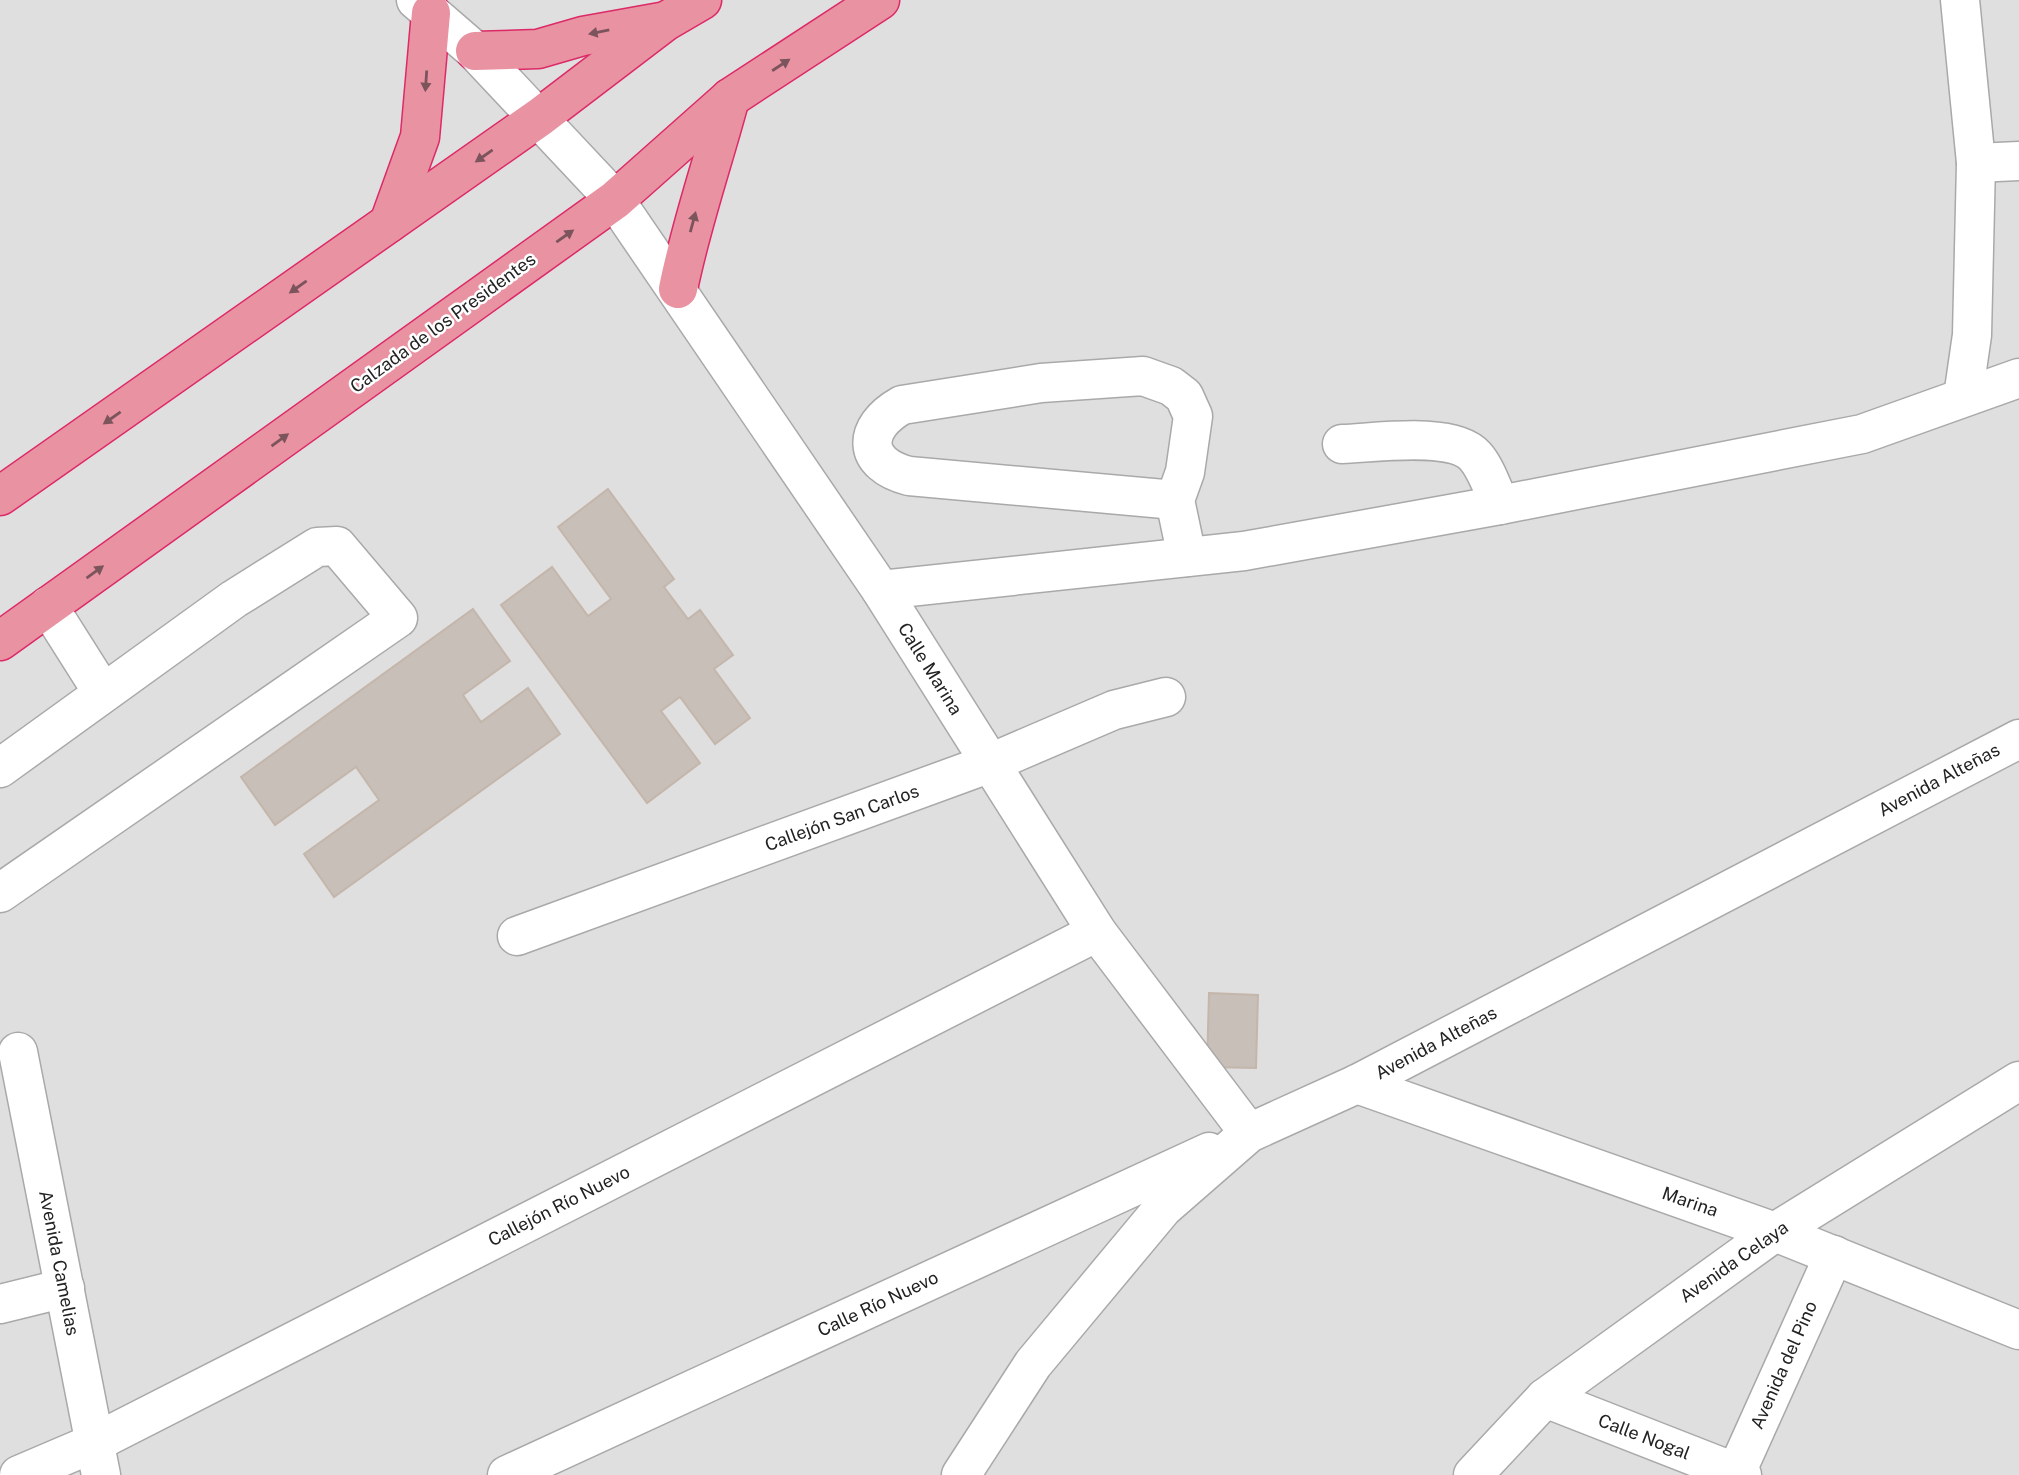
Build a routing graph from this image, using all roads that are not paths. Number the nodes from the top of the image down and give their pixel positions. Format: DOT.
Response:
graph roads {
  1 [pos="880,0"];
  2 [pos="1960,0"];
  3 [pos="423,6"];
  4 [pos="691,6"];
  5 [pos="475,51"];
  6 [pos="730,98"];
  7 [pos="540,117"];
  8 [pos="2019,162"];
  9 [pos="1976,163"];
  10 [pos="615,200"];
  11 [pos="389,223"];
  12 [pos="678,289"];
  13 [pos="2019,378"];
  14 [pos="1963,397"];
  15 [pos="1342,444"];
  16 [pos="0,496"];
  17 [pos="1175,500"];
  18 [pos="1500,505"];
  19 [pos="1187,557"];
  20 [pos="881,590"];
  21 [pos="48,606"];
  22 [pos="0,640"];
  23 [pos="103,694"];
  24 [pos="1166,697"];
  25 [pos="2019,739"];
  26 [pos="988,764"];
  27 [pos="0,768"];
  28 [pos="0,893"];
  29 [pos="1097,932"];
  30 [pos="517,936"];
  31 [pos="18,1052"];
  32 [pos="2019,1081"];
  33 [pos="1357,1084"];
  34 [pos="1249,1133"];
  35 [pos="1775,1232"];
  36 [pos="1834,1255"];
  37 [pos="65,1288"];
  38 [pos="0,1304"];
  39 [pos="2019,1330"];
  40 [pos="1545,1398"];
  41 [pos="97,1459"];
  42 [pos="1737,1474"];
  43 [pos="19,1475"];
  44 [pos="508,1475"];
  45 [pos="961,1475"];
  46 [pos="1473,1475"];
  6 -- 1 [label="highway, Calzada de los Presidentes, one-way"];
  2 -- 9 [label="street"];
  3 -- 5 [label="street, Calle Marina"];
  3 -- 11 [label="highway, one-way"];
  4 -- 5 [label="highway, one-way"];
  4 -- 7 [label="highway"];
  5 -- 7 [label="street, Calle Marina"];
  6 -- 10 [label="highway, Calzada de los Presidentes"];
  12 -- 6 [label="highway, one-way"];
  7 -- 10 [label="street, Calle Marina"];
  7 -- 11 [label="highway, one-way"];
  8 -- 9 [label="street"];
  9 -- 14 [label="street"];
  10 -- 12 [label="street, Calle Marina"];
  21 -- 10 [label="highway, Calzada de los Presidentes, one-way"];
  11 -- 16 [label="highway, one-way"];
  12 -- 20 [label="street, Calle Marina"];
  13 -- 14 [label="street"];
  14 -- 18 [label="street"];
  15 -- 18 [label="street"];
  17 -- 17 [label="street"];
  17 -- 19 [label="street"];
  18 -- 19 [label="street"];
  19 -- 20 [label="street"];
  20 -- 26 [label="street, Calle Marina"];
  21 -- 22 [label="highway, Calzada de los Presidentes"];
  21 -- 23 [label="street"];
  23 -- 27 [label="street"];
  23 -- 28 [label="street"];
  24 -- 26 [label="street, Callejón San Carlos"];
  25 -- 33 [label="street, Avenida Alteñas"];
  26 -- 29 [label="street, Calle Marina"];
  26 -- 30 [label="street, Callejón San Carlos"];
  29 -- 34 [label="street, Calle Marina"];
  29 -- 41 [label="street, Callejón Río Nuevo"];
  31 -- 37 [label="street, Avenida Camelias"];
  32 -- 35 [label="street, Avenida Celaya"];
  33 -- 34 [label="street, Avenida Alteñas"];
  33 -- 35 [label="street, Marina"];
  34 -- 44 [label="street, Calle Río Nuevo"];
  34 -- 45 [label="street, Avenida Alteñas"];
  35 -- 36 [label="street, Marina"];
  35 -- 40 [label="street, Avenida Celaya"];
  36 -- 39 [label="street, Marina"];
  36 -- 42 [label="street, Avenida del Pino"];
  37 -- 38 [label="street"];
  37 -- 41 [label="street, Avenida Camelias"];
  40 -- 42 [label="street, Calle Nogal"];
  40 -- 46 [label="street, Avenida Celaya"];
  41 -- 43 [label="street, Callejón Río Nuevo"];
}
